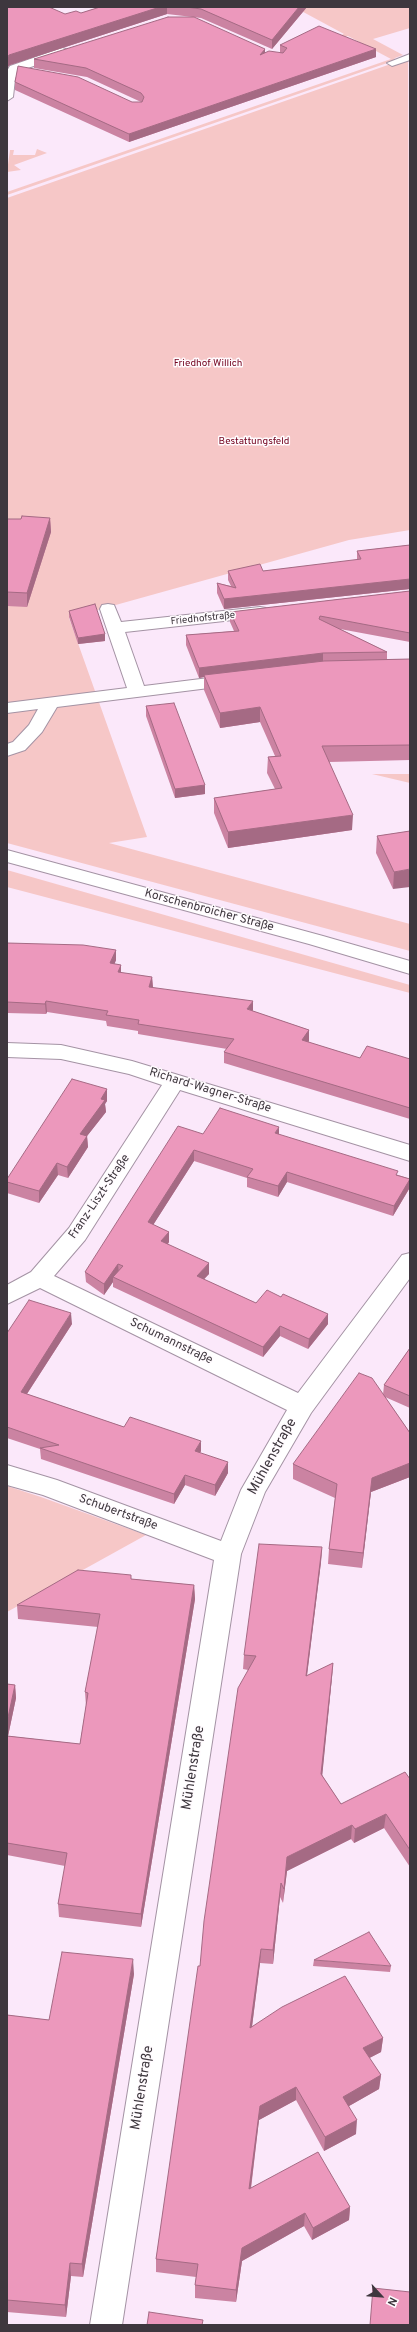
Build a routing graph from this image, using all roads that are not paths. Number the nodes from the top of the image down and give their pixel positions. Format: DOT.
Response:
graph roads {
  1 [pos="70,50"];
  2 [pos="410,57"];
  3 [pos="392,63"];
  4 [pos="14,69"];
  5 [pos="37,73"];
  6 [pos="7,97"];
  7 [pos="108,609"];
  8 [pos="278,610"];
  9 [pos="115,628"];
  10 [pos="253,677"];
  11 [pos="137,691"];
  12 [pos="51,702"];
  13 [pos="7,708"];
  14 [pos="7,752"];
  15 [pos="7,856"];
  16 [pos="410,968"];
  17 [pos="7,1050"];
  18 [pos="176,1080"];
  19 [pos="410,1153"];
  20 [pos="410,1261"];
  21 [pos="39,1278"];
  22 [pos="7,1296"];
  23 [pos="302,1406"];
  24 [pos="7,1475"];
  25 [pos="228,1554"];
  26 [pos="106,2325"];
  1 -- 4 [label="street"];
  2 -- 3 [label="lane"];
  4 -- 5 [label="street"];
  4 -- 6 [label="street"];
  7 -- 9 [label="street"];
  8 -- 9 [label="street, Friedhofstraße"];
  9 -- 11 [label="street"];
  10 -- 11 [label="street"];
  11 -- 12 [label="street"];
  12 -- 13 [label="street"];
  12 -- 14 [label="street"];
  15 -- 16 [label="street, Korschenbroicher Straße"];
  17 -- 18 [label="street, Richard-Wagner-Straße"];
  18 -- 19 [label="street, Richard-Wagner-Straße"];
  18 -- 21 [label="street, Franz-Liszt-Straße"];
  20 -- 23 [label="street, Mühlenstraße"];
  21 -- 22 [label="street, Franz-Liszt-Straße"];
  21 -- 23 [label="street, Schumannstraße"];
  23 -- 25 [label="street, Mühlenstraße"];
  24 -- 25 [label="street, Schubertstraße"];
  25 -- 26 [label="street, Mühlenstraße"];
}
